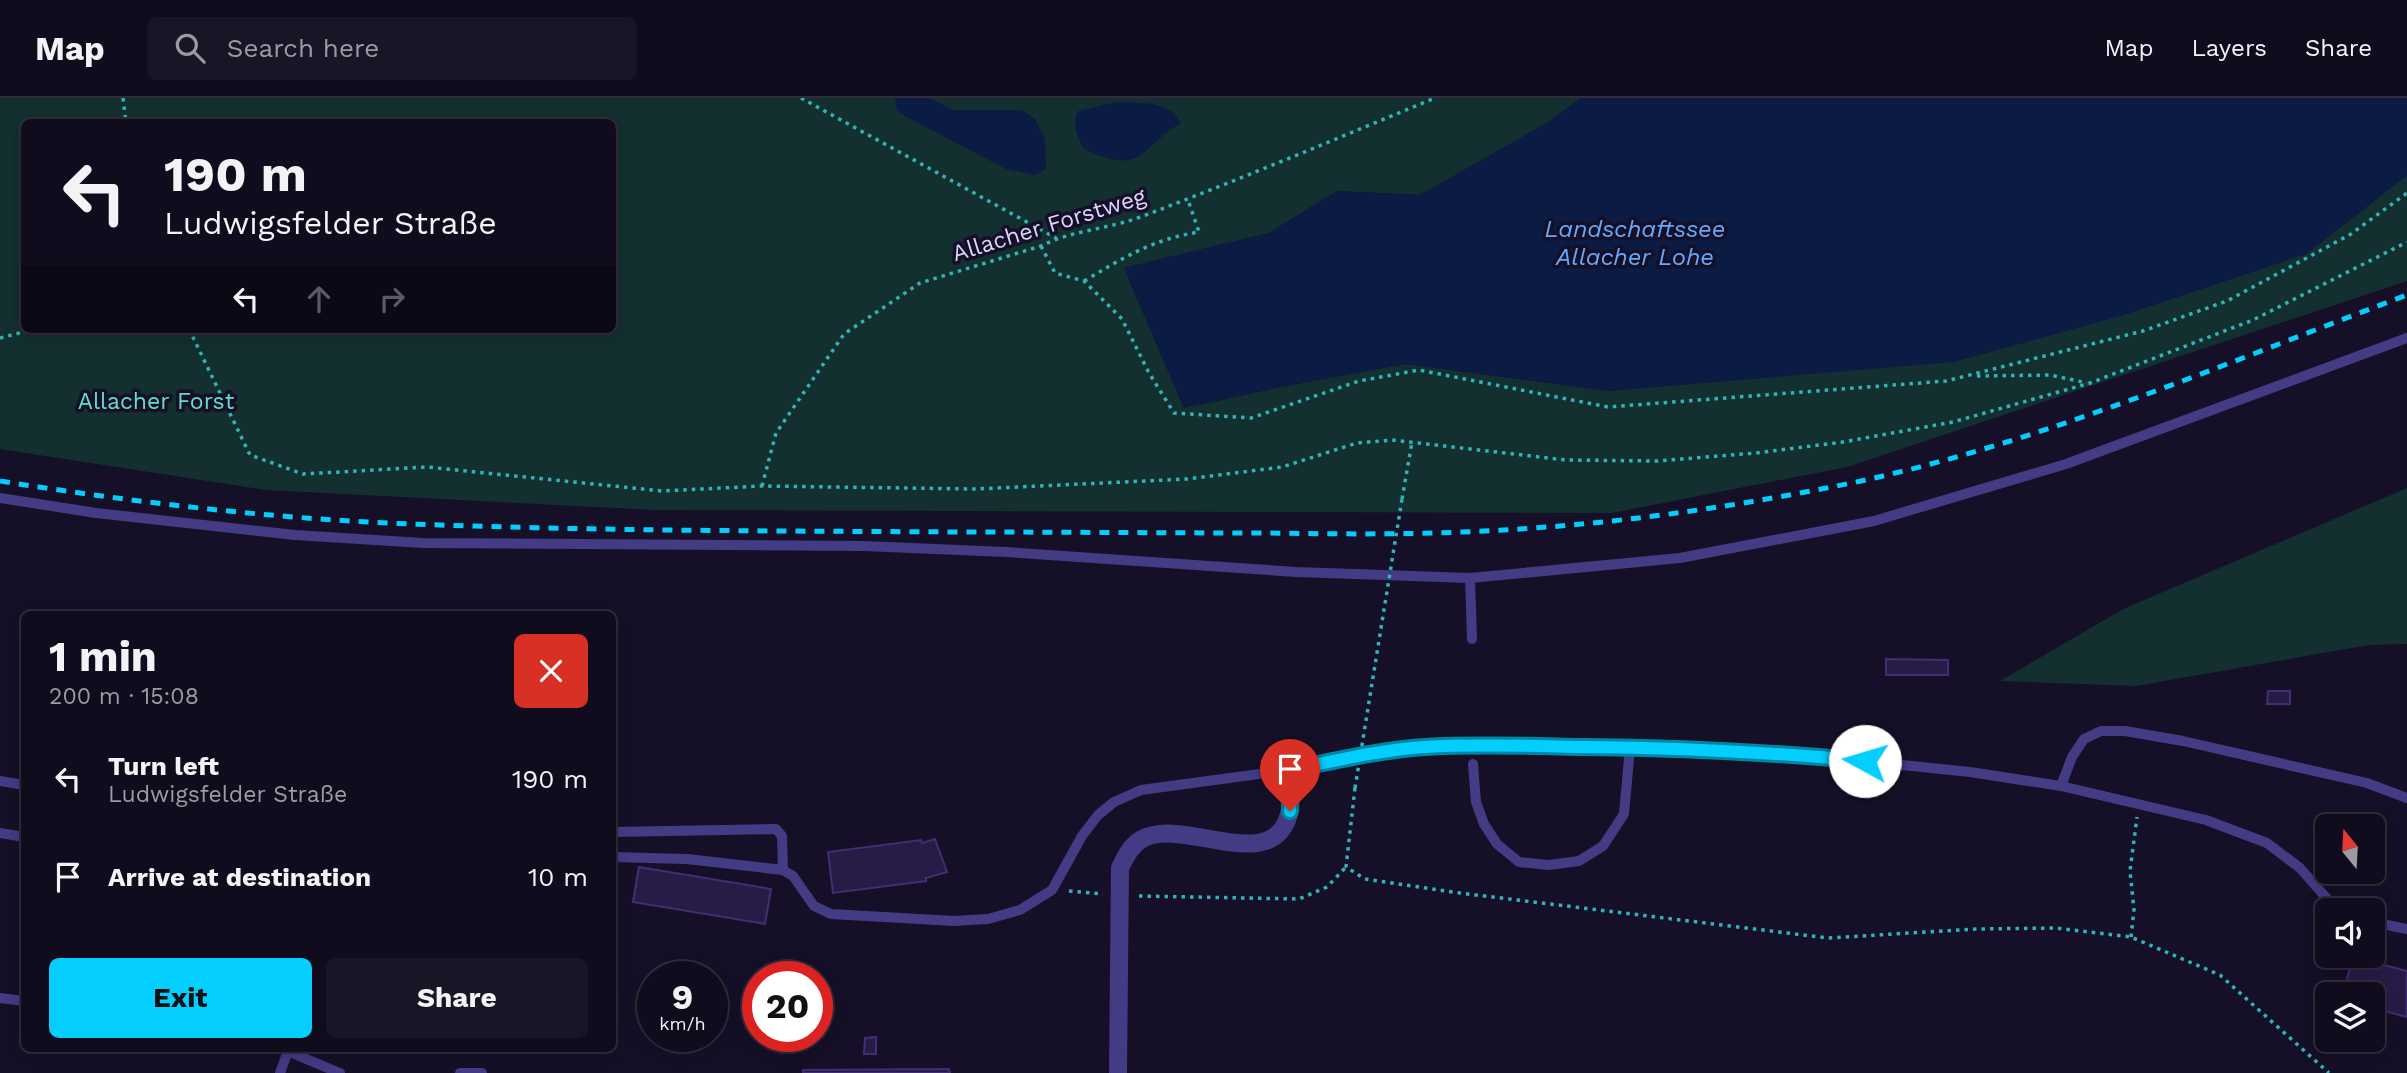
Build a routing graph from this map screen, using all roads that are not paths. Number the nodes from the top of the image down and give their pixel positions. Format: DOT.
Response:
graph roads {
  1 [pos="2407,338"];
  2 [pos="0,498"];
  3 [pos="1470,578"];
  4 [pos="1472,639"];
  5 [pos="1630,747"];
  6 [pos="1473,764"];
  7 [pos="1289,770"];
  8 [pos="0,781"];
  9 [pos="21,784"];
  10 [pos="2061,786"];
  11 [pos="2407,798"];
  12 [pos="616,832"];
  13 [pos="0,833"];
  14 [pos="21,836"];
  15 [pos="616,857"];
  16 [pos="783,870"];
  17 [pos="2326,898"];
  18 [pos="2385,924"];
  19 [pos="2407,929"];
  20 [pos="0,998"];
  21 [pos="21,1001"];
  22 [pos="284,1052"];
  23 [pos="289,1052"];
  24 [pos="280,1073"];
  25 [pos="340,1073"];
  26 [pos="460,1073"];
  27 [pos="482,1073"];
  28 [pos="1118,1073"];
  1 -- 3 [label="lane"];
  2 -- 3 [label="lane"];
  3 -- 4 [label="lane"];
  5 -- 6 [label="lane"];
  5 -- 7 [label="lane"];
  5 -- 10 [label="lane"];
  7 -- 16 [label="lane"];
  7 -- 28 [label="street"];
  8 -- 9 [label="lane"];
  10 -- 11 [label="lane"];
  10 -- 17 [label="lane"];
  12 -- 16 [label="lane"];
  13 -- 14 [label="lane"];
  15 -- 16 [label="lane"];
  18 -- 19 [label="lane"];
  20 -- 21 [label="lane"];
  22 -- 24 [label="lane"];
  23 -- 25 [label="lane"];
  26 -- 27 [label="lane"];
}
